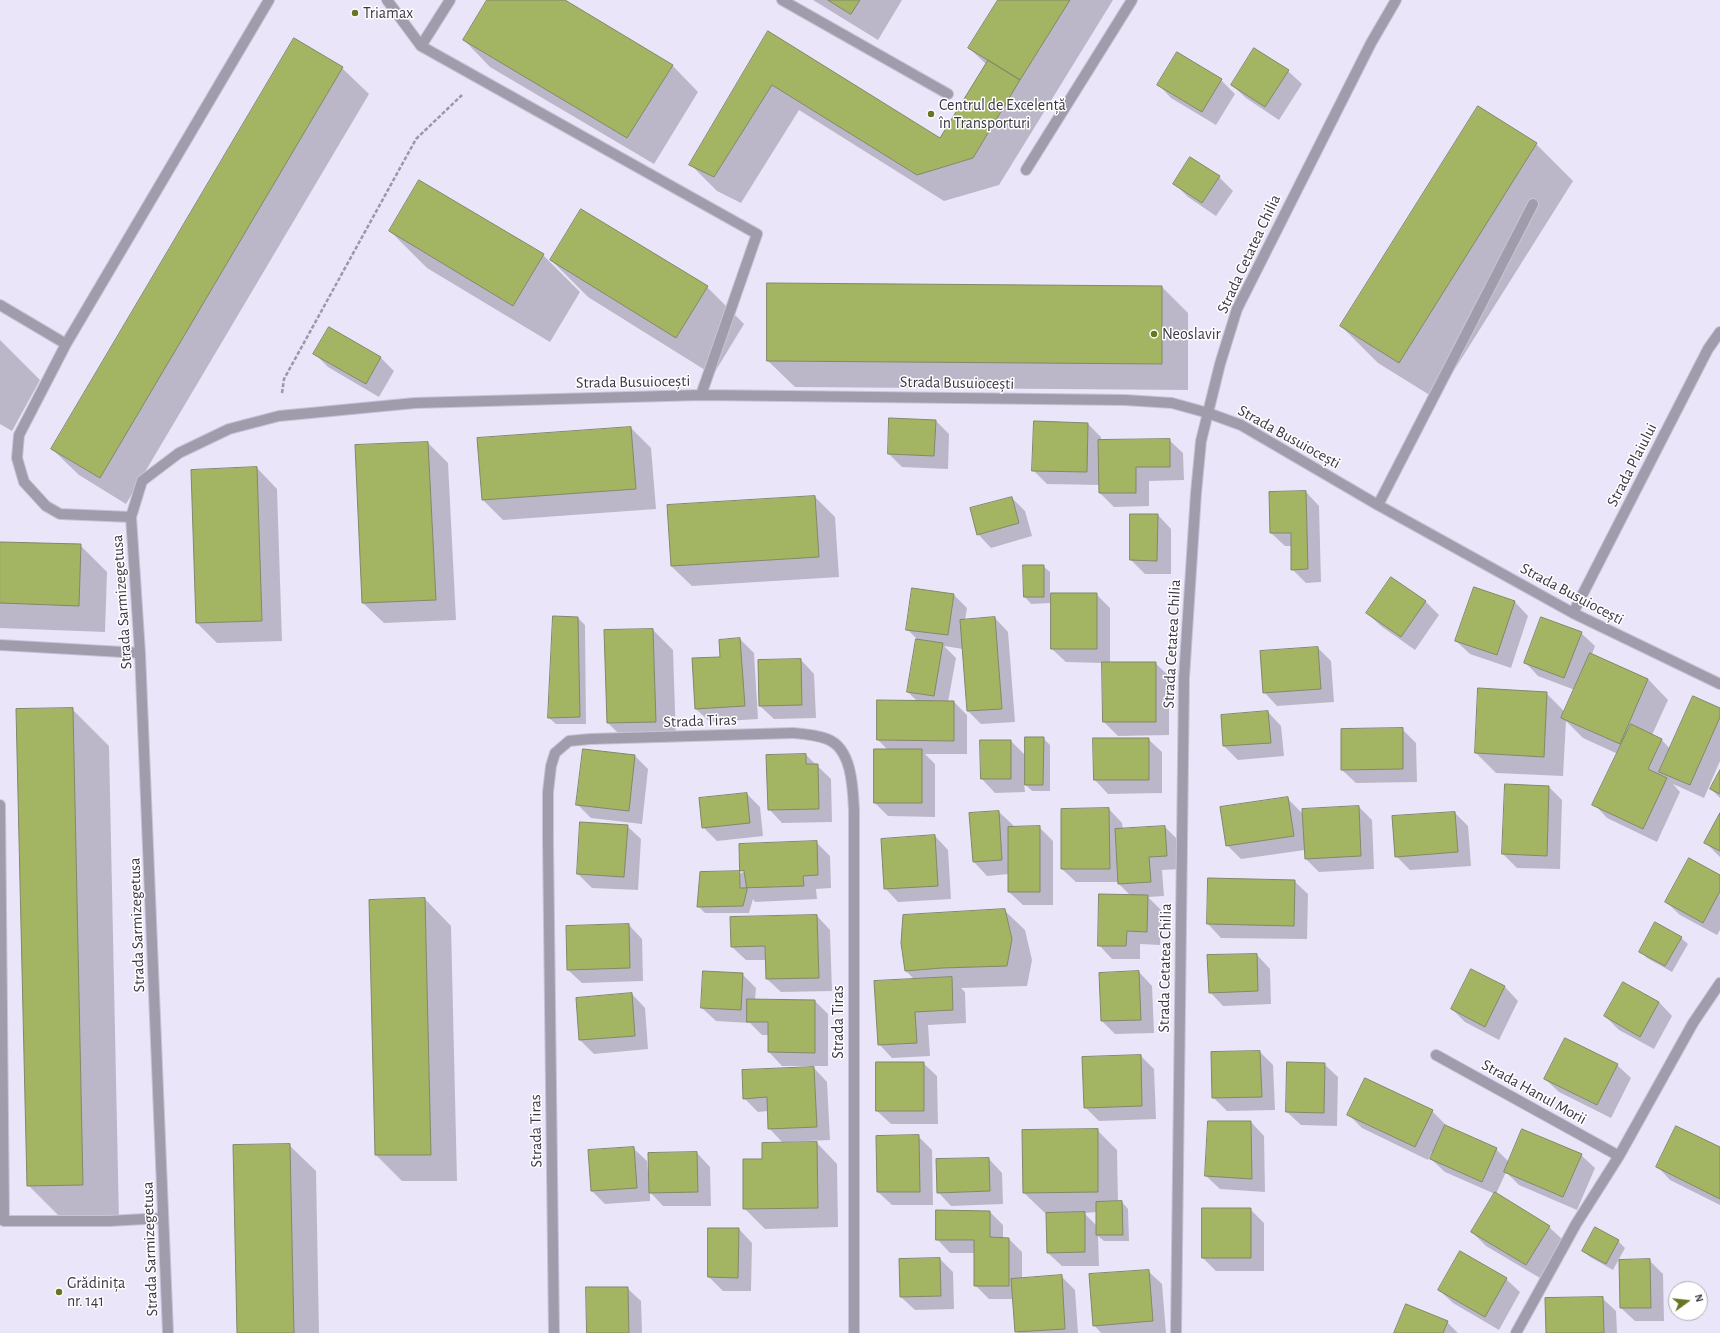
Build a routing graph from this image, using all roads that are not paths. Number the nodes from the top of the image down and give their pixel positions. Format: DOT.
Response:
graph roads {
  1 [pos="269,0"];
  2 [pos="387,0"];
  3 [pos="450,0"];
  4 [pos="782,0"];
  5 [pos="1132,0"];
  6 [pos="1396,0"];
  7 [pos="421,46"];
  8 [pos="948,94"];
  9 [pos="1026,170"];
  10 [pos="1533,204"];
  11 [pos="0,305"];
  12 [pos="1720,332"];
  13 [pos="66,344"];
  14 [pos="701,395"];
  15 [pos="1208,413"];
  16 [pos="142,481"];
  17 [pos="1378,505"];
  18 [pos="131,517"];
  19 [pos="1573,613"];
  20 [pos="0,645"];
  21 [pos="140,653"];
  22 [pos="1720,684"];
  23 [pos="0,805"];
  24 [pos="1720,983"];
  25 [pos="1436,1055"];
  26 [pos="2,1086"];
  27 [pos="1619,1156"];
  28 [pos="164,1218"];
  29 [pos="2,1220"];
  30 [pos="168,1333"];
  31 [pos="554,1333"];
  32 [pos="854,1333"];
  33 [pos="1176,1333"];
  34 [pos="1516,1333"];
  1 -- 13 [label="street, Strada Sarmizegetusa"];
  2 -- 7 [label="street"];
  3 -- 7 [label="street"];
  4 -- 8 [label="street"];
  5 -- 9 [label="street"];
  6 -- 15 [label="street, Strada Cetatea Chilia"];
  7 -- 14 [label="street"];
  10 -- 17 [label="street"];
  11 -- 13 [label="street"];
  12 -- 19 [label="street, Strada Plaiului"];
  13 -- 18 [label="street, Strada Sarmizegetusa"];
  14 -- 15 [label="street, Strada Busuiocești"];
  14 -- 16 [label="street, Strada Busuiocești"];
  15 -- 17 [label="street, Strada Busuiocești"];
  15 -- 33 [label="street, Strada Cetatea Chilia"];
  16 -- 18 [label="street, Strada Sarmizegetusa"];
  17 -- 19 [label="street, Strada Busuiocești"];
  18 -- 21 [label="street, Strada Sarmizegetusa"];
  19 -- 22 [label="street, Strada Busuiocești"];
  20 -- 21 [label="street"];
  21 -- 28 [label="street, Strada Sarmizegetusa"];
  23 -- 26 [label="street"];
  24 -- 27 [label="street"];
  25 -- 27 [label="street, Strada Hanul Morii"];
  26 -- 29 [label="street"];
  27 -- 34 [label="street"];
  28 -- 29 [label="street"];
  28 -- 30 [label="street, Strada Sarmizegetusa"];
  31 -- 32 [label="street, Strada Tiras"];
}
